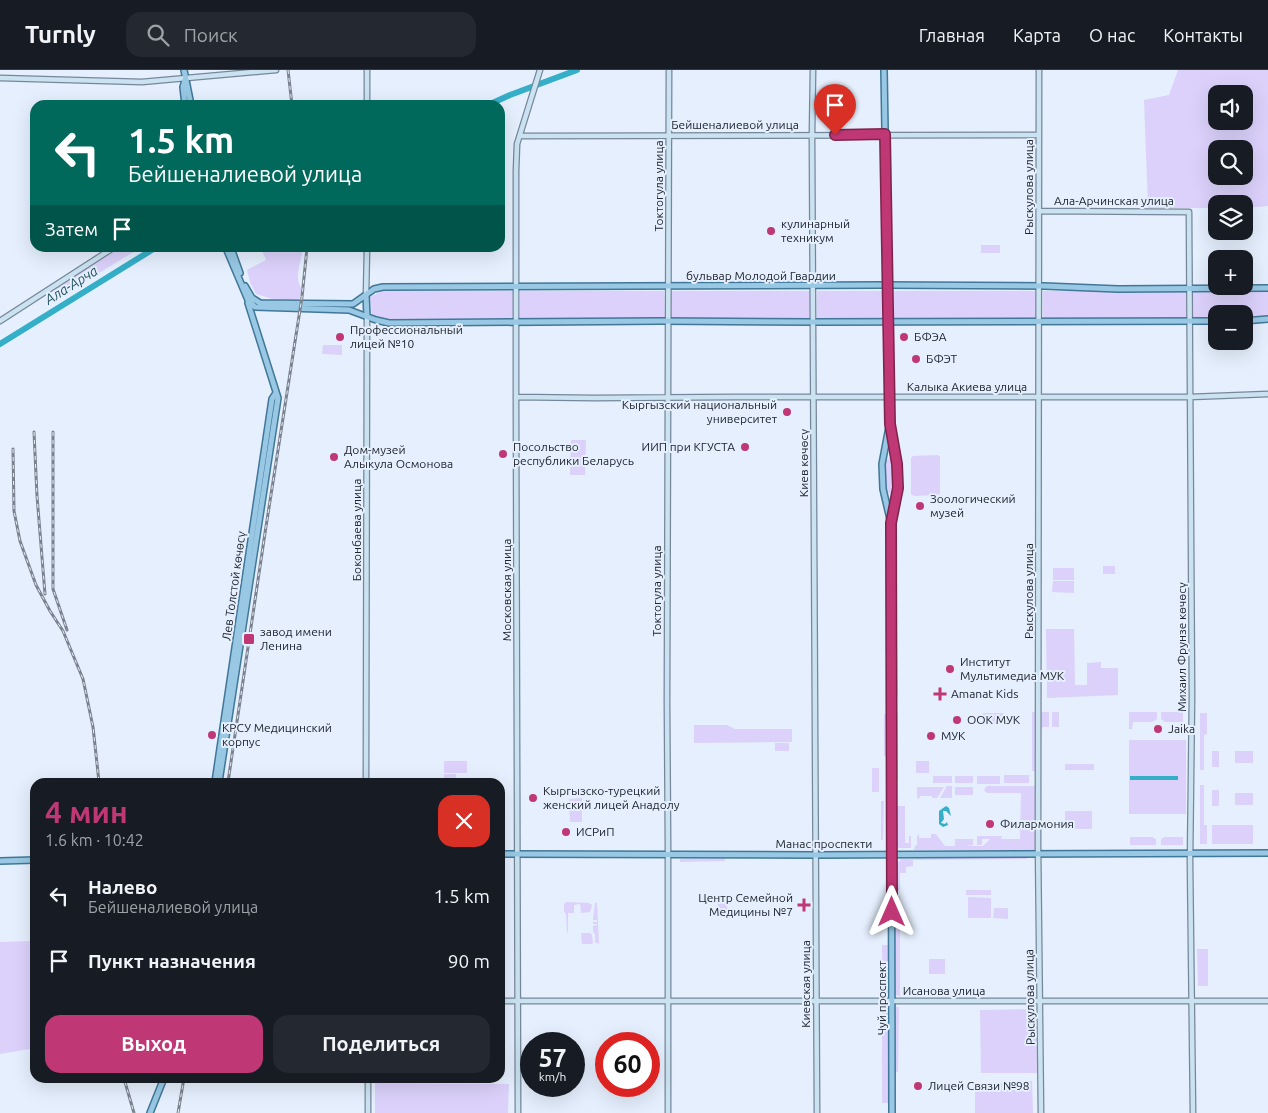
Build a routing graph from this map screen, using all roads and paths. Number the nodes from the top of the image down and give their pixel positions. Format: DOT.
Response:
graph roads {
  1 [pos="184,70"];
  2 [pos="276,70"];
  3 [pos="367,70"];
  4 [pos="540,70"];
  5 [pos="669,70"];
  6 [pos="813,70"];
  7 [pos="884,70"];
  8 [pos="1039,70"];
  9 [pos="0,78"];
  10 [pos="185,79"];
  11 [pos="184,100"];
  12 [pos="190,100"];
  13 [pos="367,100"];
  14 [pos="885,134"];
  15 [pos="669,135"];
  16 [pos="812,135"];
  17 [pos="1039,135"];
  18 [pos="520,136"];
  19 [pos="1040,211"];
  20 [pos="1189,212"];
  21 [pos="107,252"];
  22 [pos="228,252"];
  23 [pos="232,252"];
  24 [pos="367,252"];
  25 [pos="888,285"];
  26 [pos="245,286"];
  27 [pos="668,286"];
  28 [pos="813,286"];
  29 [pos="1040,286"];
  30 [pos="516,287"];
  31 [pos="1268,288"];
  32 [pos="1189,289"];
  33 [pos="366,296"];
  34 [pos="248,300"];
  35 [pos="258,306"];
  36 [pos="366,316"];
  37 [pos="252,318"];
  38 [pos="1268,319"];
  39 [pos="0,320"];
  40 [pos="1253,320"];
  41 [pos="668,321"];
  42 [pos="1040,321"];
  43 [pos="1208,321"];
  44 [pos="516,322"];
  45 [pos="813,322"];
  46 [pos="888,322"];
  47 [pos="1190,322"];
  48 [pos="276,393"];
  49 [pos="1268,394"];
  50 [pos="814,396"];
  51 [pos="890,396"];
  52 [pos="516,397"];
  53 [pos="1039,397"];
  54 [pos="1190,397"];
  55 [pos="668,398"];
  56 [pos="890,424"];
  57 [pos="891,523"];
  58 [pos="216,778"];
  59 [pos="221,778"];
  60 [pos="366,778"];
  61 [pos="1268,853"];
  62 [pos="505,854"];
  63 [pos="517,854"];
  64 [pos="668,854"];
  65 [pos="891,854"];
  66 [pos="1038,854"];
  67 [pos="1190,854"];
  68 [pos="815,855"];
  69 [pos="30,860"];
  70 [pos="0,861"];
  71 [pos="892,1000"];
  72 [pos="1268,1000"];
  73 [pos="505,1001"];
  74 [pos="517,1001"];
  75 [pos="667,1001"];
  76 [pos="816,1001"];
  77 [pos="1040,1001"];
  78 [pos="1192,1001"];
  79 [pos="162,1083"];
  80 [pos="368,1083"];
  81 [pos="150,1113"];
  82 [pos="368,1113"];
  83 [pos="518,1113"];
  84 [pos="668,1113"];
  85 [pos="817,1113"];
  86 [pos="892,1113"];
  87 [pos="1041,1113"];
  88 [pos="1193,1113"];
  1 -- 10 [label="main road"];
  2 -- 10 [label="main road"];
  3 -- 13 [label="main road"];
  4 -- 18 [label="main road, Московская улица"];
  5 -- 15 [label="main road, Токтогула улица"];
  6 -- 16 [label="main road, Киев көчөсү"];
  7 -- 14 [label="main road, Чуй проспект"];
  8 -- 17 [label="main road, Рыскулова улица"];
  9 -- 10 [label="main road"];
  10 -- 11 [label="main road"];
  10 -- 12 [label="main road"];
  14 -- 16 [label="main road, Бейшеналиевой улица"];
  14 -- 17 [label="main road, Бейшеналиевой улица"];
  14 -- 25 [label="main road, Чуй проспект"];
  15 -- 16 [label="main road, Бейшеналиевой улица"];
  15 -- 18 [label="main road, Бейшеналиевой улица"];
  15 -- 27 [label="main road, Токтогула улица"];
  16 -- 28 [label="main road, Киев көчөсү"];
  17 -- 19 [label="main road, Рыскулова улица"];
  18 -- 30 [label="main road, Московская улица"];
  19 -- 20 [label="main road, Ала-Арчинская улица"];
  19 -- 29 [label="main road, Рыскулова улица"];
  20 -- 32 [label="main road, Михаил Фрунзе көчөсү"];
  21 -- 39 [label="main road"];
  22 -- 34 [label="main road, Лев Толстой көчөсү"];
  23 -- 26 [label="main road, Лев Толстой көчөсү"];
  24 -- 33 [label="main road, Боконбаева улица"];
  25 -- 28 [label="main road, бульвар Молодой Гвардии"];
  25 -- 29 [label="main road, бульвар Молодой Гвардии"];
  25 -- 46 [label="main road, Чуй проспект"];
  26 -- 34 [label="main road, Лев Толстой көчөсү"];
  26 -- 35 [label="main road"];
  27 -- 28 [label="main road, бульвар Молодой Гвардии"];
  27 -- 30 [label="main road, бульвар Молодой Гвардии"];
  27 -- 41 [label="main road, Токтогула улица"];
  28 -- 45 [label="main road, Киев көчөсү"];
  29 -- 32 [label="main road, бульвар Молодой Гвардии"];
  29 -- 42 [label="main road, Рыскулова улица"];
  30 -- 33 [label="main road, бульвар Молодой Гвардии"];
  30 -- 44 [label="main road, Московская улица"];
  31 -- 32 [label="main road, бульвар Молодой Гвардии"];
  32 -- 47 [label="main road, Михаил Фрунзе көчөсү"];
  33 -- 35 [label="main road, бульвар Молодой Гвардии"];
  33 -- 36 [label="main road, Боконбаева улица"];
  34 -- 35 [label="main road"];
  34 -- 37 [label="main road, Лев Толстой көчөсү"];
  35 -- 36 [label="main road"];
  35 -- 37 [label="main road"];
  36 -- 44 [label="main road"];
  36 -- 60 [label="main road, Боконбаева улица"];
  37 -- 48 [label="main road, Лев Толстой көчөсү"];
  38 -- 40 [label="main road"];
  41 -- 44 [label="main road"];
  41 -- 45 [label="main road"];
  41 -- 55 [label="main road, Токтогула улица"];
  42 -- 46 [label="main road"];
  42 -- 47 [label="main road"];
  42 -- 53 [label="main road, Рыскулова улица"];
  43 -- 47 [label="main road"];
  44 -- 52 [label="main road, Московская улица"];
  45 -- 46 [label="main road"];
  45 -- 50 [label="main road, Киев көчөсү"];
  46 -- 51 [label="main road, Чуй проспект"];
  47 -- 54 [label="main road, Михаил Фрунзе көчөсү"];
  48 -- 58 [label="main road, Лев Толстой көчөсү"];
  48 -- 59 [label="main road, Лев Толстой көчөсү"];
  49 -- 54 [label="main road, Калыка Акиева улица"];
  50 -- 51 [label="main road, Калыка Акиева улица"];
  50 -- 55 [label="main road, Калыка Акиева улица"];
  50 -- 68 [label="main road, Киев көчөсү"];
  51 -- 53 [label="main road, Калыка Акиева улица"];
  51 -- 56 [label="main road, Чуй проспект"];
  52 -- 55 [label="main road, Калыка Акиева улица"];
  52 -- 63 [label="main road, Московская улица"];
  53 -- 54 [label="main road, Калыка Акиева улица"];
  53 -- 66 [label="main road, Рыскулова улица"];
  54 -- 67 [label="main road, Михаил Фрунзе көчөсү"];
  55 -- 64 [label="main road, Токтогула улица"];
  56 -- 57 [label="main road, Чуй проспект"];
  56 -- 57 [label="main road, Чуй проспект"];
  57 -- 65 [label="main road, Чуй проспект"];
  61 -- 67 [label="main road, Манас проспекти"];
  62 -- 63 [label="main road, Манас проспекти"];
  63 -- 64 [label="main road, Манас проспекти"];
  63 -- 74 [label="main road, Московская улица"];
  64 -- 68 [label="main road, Манас проспекти"];
  64 -- 75 [label="main road, Токтогула улица"];
  65 -- 66 [label="main road, Манас проспекти"];
  65 -- 68 [label="main road, Манас проспекти"];
  65 -- 71 [label="main road, Чуй проспект"];
  66 -- 67 [label="main road, Манас проспекти"];
  66 -- 77 [label="main road, Рыскулова улица"];
  67 -- 78 [label="main road, Михаил Фрунзе көчөсү"];
  68 -- 76 [label="main road, Киевская улица"];
  69 -- 70 [label="main road"];
  71 -- 76 [label="main road, Исанова улица"];
  71 -- 77 [label="main road, Исанова улица"];
  71 -- 86 [label="main road, Чуй проспект"];
  72 -- 78 [label="main road, Исанова улица"];
  73 -- 74 [label="main road, Исанова улица"];
  74 -- 75 [label="main road, Исанова улица"];
  74 -- 83 [label="main road, Московская улица"];
  75 -- 76 [label="main road, Исанова улица"];
  75 -- 84 [label="main road, Токтогула улица"];
  76 -- 85 [label="main road, Киевская улица"];
  77 -- 78 [label="main road, Исанова улица"];
  77 -- 87 [label="main road, Рыскулова улица"];
  78 -- 88 [label="main road, Михаил Фрунзе көчөсү"];
  79 -- 81 [label="main road"];
  80 -- 82 [label="main road"];
}
